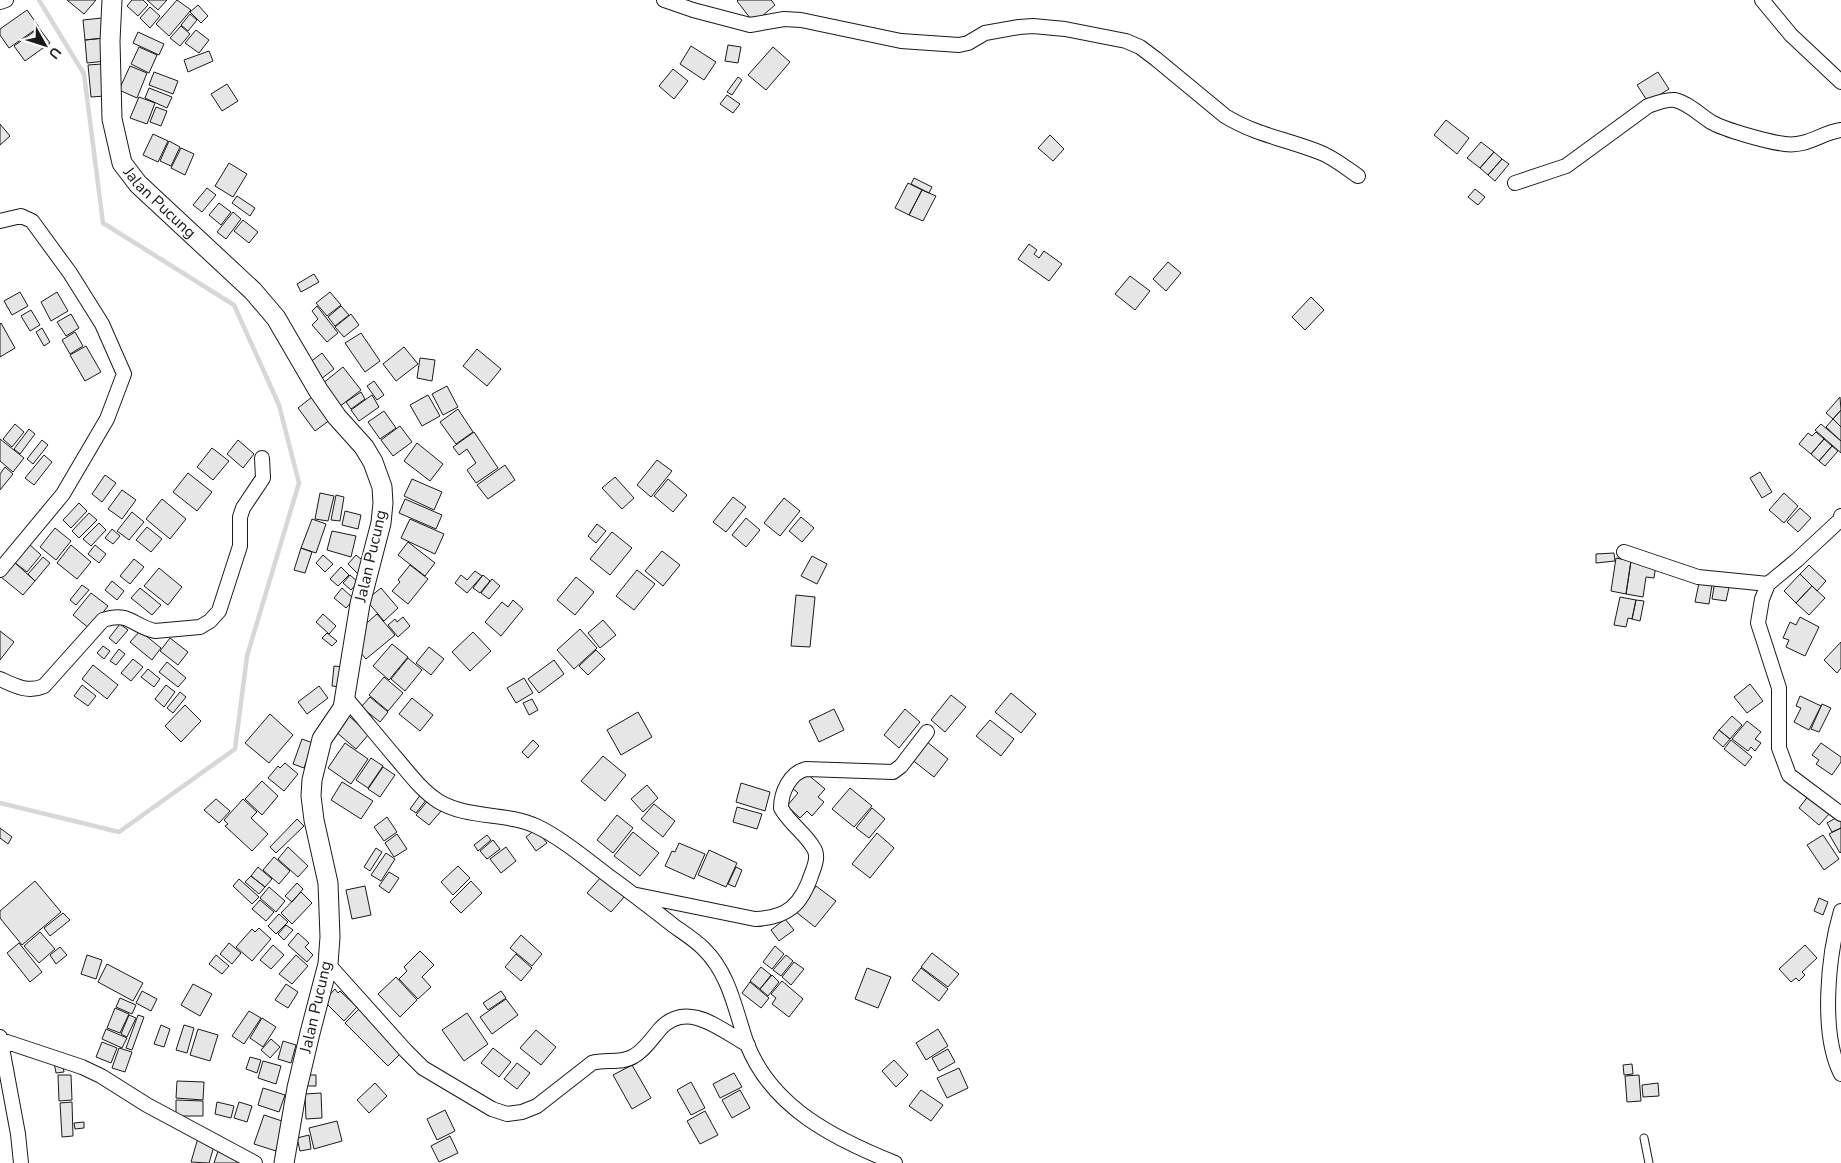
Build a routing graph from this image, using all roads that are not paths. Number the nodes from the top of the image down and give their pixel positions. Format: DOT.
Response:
graph roads {
  1 [pos="6,0"];
  2 [pos="112,0"];
  3 [pos="664,0"];
  4 [pos="1762,0"];
  5 [pos="0,2"];
  6 [pos="1841,82"];
  7 [pos="1841,130"];
  8 [pos="1358,176"];
  9 [pos="1514,183"];
  10 [pos="0,221"];
  11 [pos="262,458"];
  12 [pos="1841,516"];
  13 [pos="1624,552"];
  14 [pos="0,570"];
  15 [pos="1768,584"];
  16 [pos="0,679"];
  17 [pos="345,697"];
  18 [pos="927,732"];
  19 [pos="1841,814"];
  20 [pos="634,894"];
  21 [pos="1841,911"];
  22 [pos="328,964"];
  23 [pos="0,1038"];
  24 [pos="748,1045"];
  25 [pos="1841,1074"];
  26 [pos="1644,1138"];
  27 [pos="874,1159"];
  28 [pos="21,1163"];
  29 [pos="254,1163"];
  30 [pos="284,1163"];
  31 [pos="895,1163"];
  32 [pos="1649,1163"];
  1 -- 5 [label="street"];
  2 -- 17 [label="main road, Jalan Pucung"];
  3 -- 8 [label="street"];
  4 -- 6 [label="street"];
  7 -- 9 [label="street"];
  10 -- 14 [label="street"];
  11 -- 16 [label="street"];
  12 -- 15 [label="street"];
  13 -- 15 [label="street"];
  15 -- 19 [label="street"];
  17 -- 20 [label="street"];
  17 -- 22 [label="main road, Jalan Pucung"];
  18 -- 20 [label="street"];
  20 -- 24 [label="street"];
  21 -- 25 [label="street"];
  22 -- 24 [label="street"];
  22 -- 30 [label="main road, Jalan Pucung"];
  23 -- 28 [label="street"];
  23 -- 29 [label="street"];
  24 -- 27 [label="street"];
  26 -- 32 [label="lane"];
  27 -- 31 [label="street"];
}
